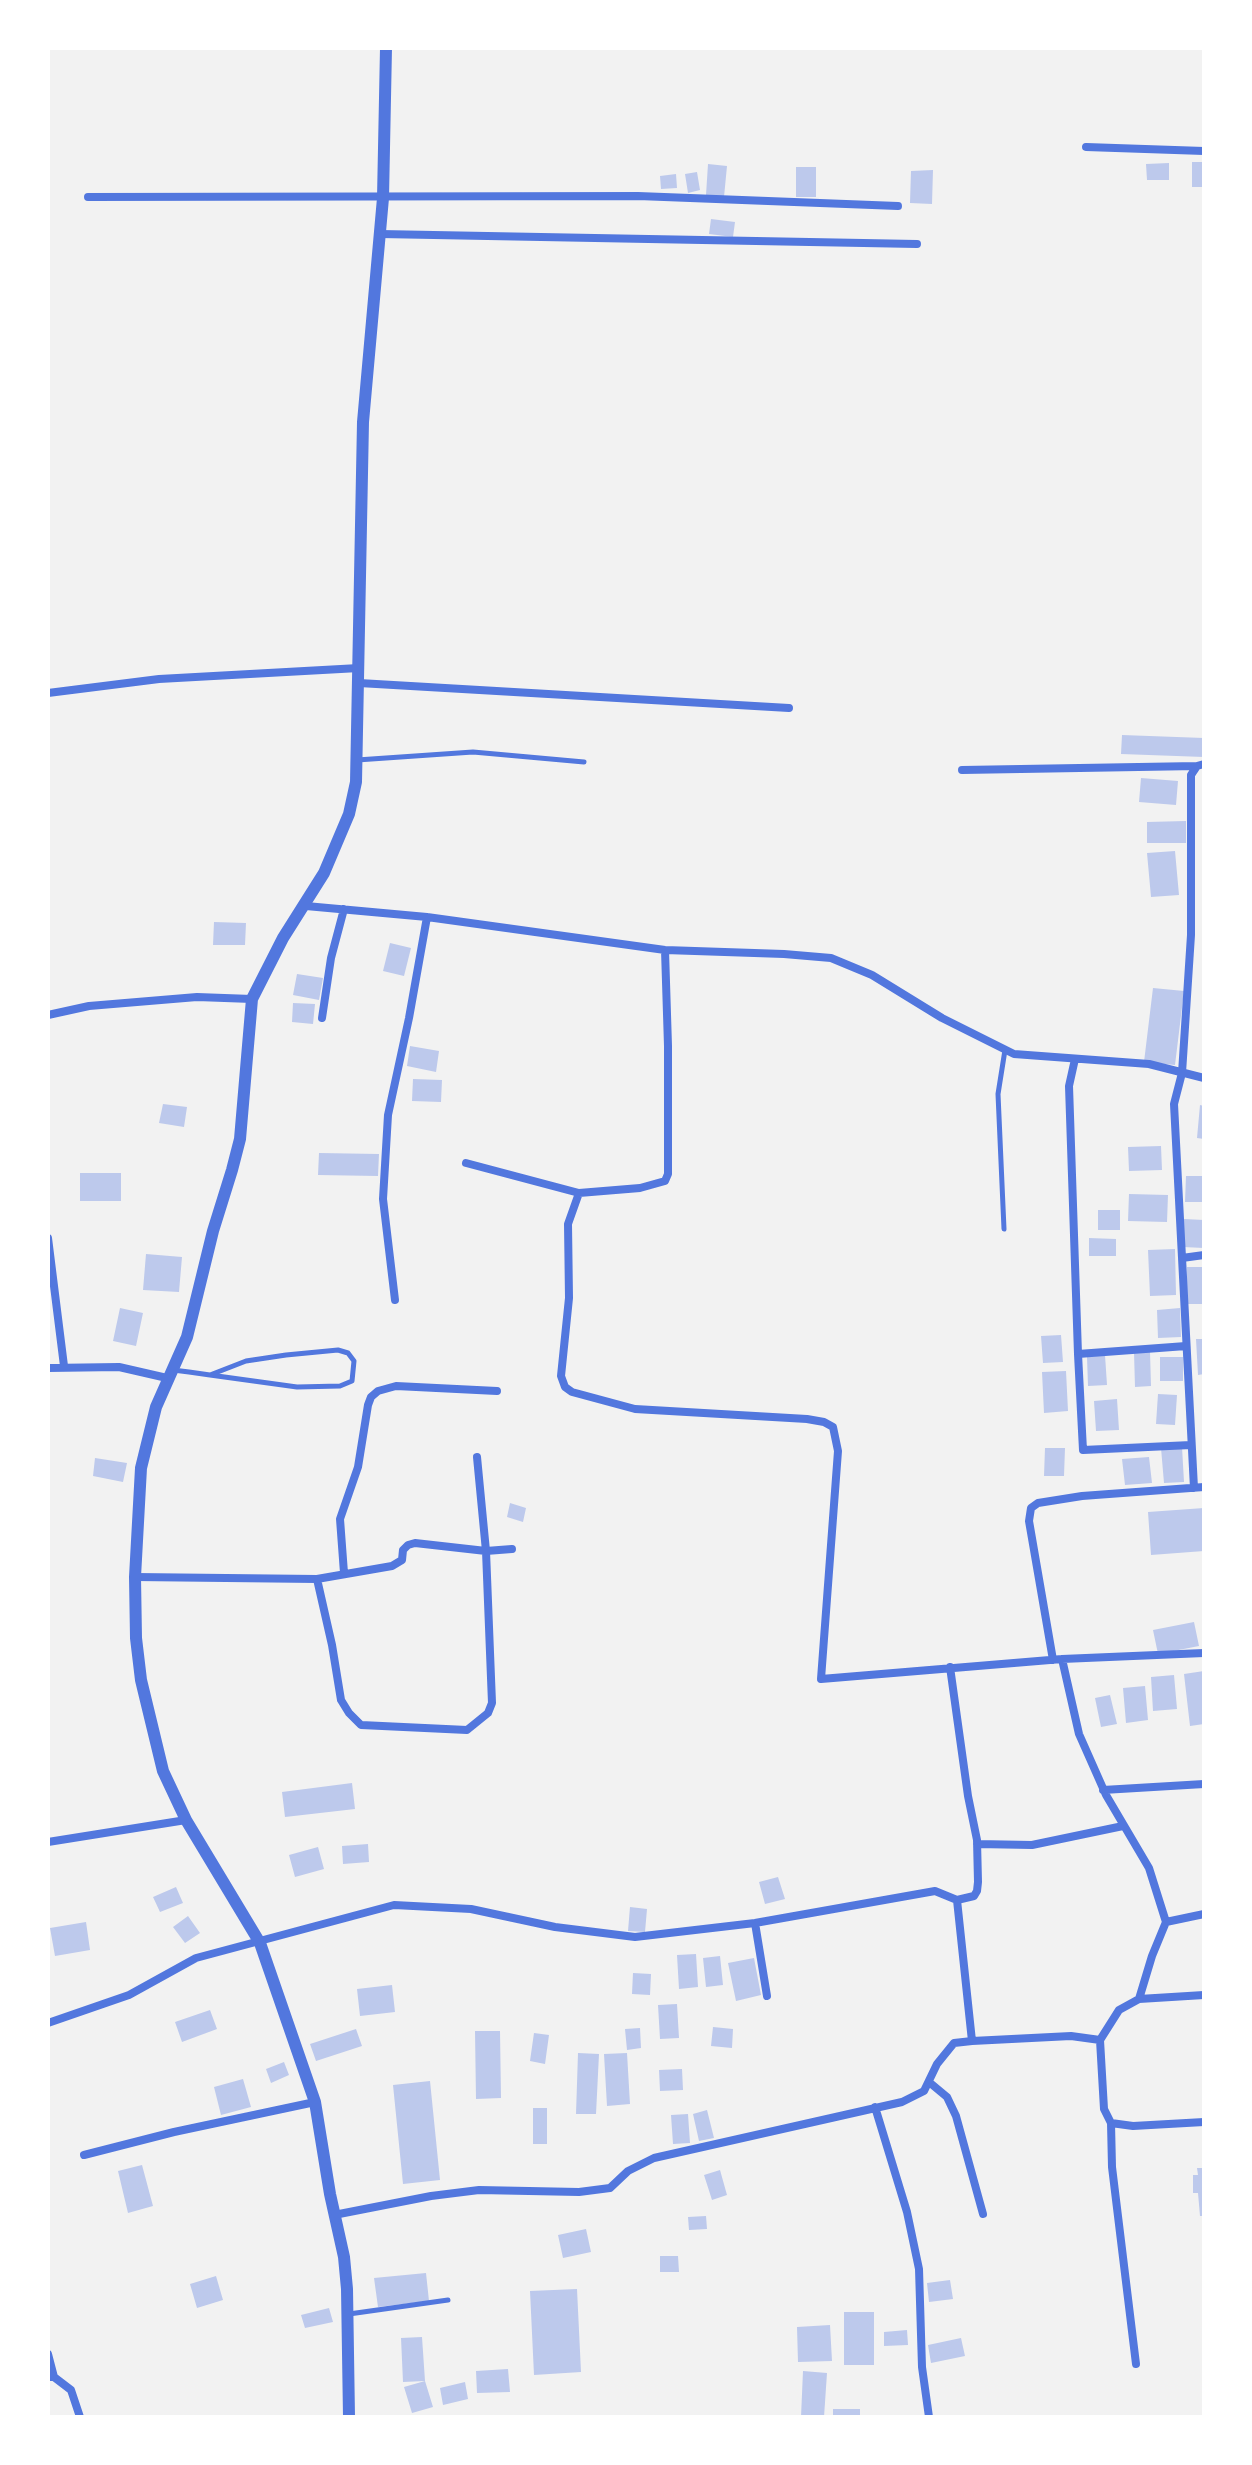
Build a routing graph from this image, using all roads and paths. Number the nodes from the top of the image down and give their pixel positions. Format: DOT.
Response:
graph roads {
  1 [pos="386,48"];
  2 [pos="1086,147"];
  3 [pos="1204,151"];
  4 [pos="88,197"];
  5 [pos="383,198"];
  6 [pos="898,206"];
  7 [pos="380,234"];
  8 [pos="917,244"];
  9 [pos="359,668"];
  10 [pos="359,683"];
  11 [pos="48,693"];
  12 [pos="789,708"];
  13 [pos="356,760"];
  14 [pos="584,762"];
  15 [pos="1200,765"];
  16 [pos="962,770"];
  17 [pos="306,906"];
  18 [pos="344,909"];
  19 [pos="427,917"];
  20 [pos="665,950"];
  21 [pos="252,999"];
  22 [pos="48,1015"];
  23 [pos="322,1018"];
  24 [pos="1005,1050"];
  25 [pos="1075,1059"];
  26 [pos="1182,1073"];
  27 [pos="1204,1078"];
  28 [pos="466,1163"];
  29 [pos="579,1193"];
  30 [pos="1004,1229"];
  31 [pos="48,1238"];
  32 [pos="1204,1255"];
  33 [pos="1182,1258"];
  34 [pos="395,1300"];
  35 [pos="1186,1346"];
  36 [pos="1078,1354"];
  37 [pos="64,1366"];
  38 [pos="48,1368"];
  39 [pos="170,1374"];
  40 [pos="210,1375"];
  41 [pos="497,1391"];
  42 [pos="1191,1445"];
  43 [pos="477,1457"];
  44 [pos="1199,1488"];
  45 [pos="512,1549"];
  46 [pos="486,1551"];
  47 [pos="344,1573"];
  48 [pos="135,1577"];
  49 [pos="317,1579"];
  50 [pos="1204,1653"];
  51 [pos="1057,1659"];
  52 [pos="950,1667"];
  53 [pos="1204,1784"];
  54 [pos="1103,1790"];
  55 [pos="186,1820"];
  56 [pos="1123,1826"];
  57 [pos="48,1842"];
  58 [pos="977,1844"];
  59 [pos="957,1900"];
  60 [pos="1204,1914"];
  61 [pos="1166,1922"];
  62 [pos="755,1923"];
  63 [pos="260,1943"];
  64 [pos="1204,1995"];
  65 [pos="767,1996"];
  66 [pos="1139,1999"];
  67 [pos="48,2023"];
  68 [pos="1100,2040"];
  69 [pos="972,2041"];
  70 [pos="929,2082"];
  71 [pos="315,2102"];
  72 [pos="875,2107"];
  73 [pos="1204,2122"];
  74 [pos="1111,2123"];
  75 [pos="84,2155"];
  76 [pos="983,2214"];
  77 [pos="334,2215"];
  78 [pos="448,2300"];
  79 [pos="348,2314"];
  80 [pos="48,2354"];
  81 [pos="1136,2364"];
  82 [pos="51,2377"];
  83 [pos="80,2417"];
  84 [pos="349,2417"];
  85 [pos="929,2417"];
  1 -- 5 [label="street"];
  2 -- 3 [label="street"];
  4 -- 5 [label="street"];
  5 -- 6 [label="street"];
  5 -- 7 [label="street"];
  7 -- 8 [label="street"];
  7 -- 9 [label="street"];
  9 -- 10 [label="street"];
  9 -- 11 [label="street"];
  10 -- 12 [label="street"];
  10 -- 13 [label="street"];
  13 -- 14 [label="lane"];
  13 -- 17 [label="street"];
  15 -- 16 [label="street"];
  15 -- 26 [label="street"];
  17 -- 18 [label="street"];
  17 -- 21 [label="street"];
  18 -- 19 [label="street"];
  18 -- 23 [label="street"];
  19 -- 20 [label="street"];
  19 -- 34 [label="street"];
  20 -- 24 [label="street"];
  20 -- 29 [label="street"];
  21 -- 22 [label="street"];
  21 -- 39 [label="street"];
  24 -- 25 [label="street"];
  24 -- 30 [label="lane"];
  25 -- 26 [label="street"];
  25 -- 36 [label="street"];
  26 -- 27 [label="street"];
  26 -- 33 [label="street"];
  28 -- 29 [label="street"];
  29 -- 52 [label="street"];
  31 -- 37 [label="street"];
  32 -- 33 [label="street"];
  33 -- 35 [label="street"];
  35 -- 36 [label="street"];
  35 -- 42 [label="street"];
  36 -- 42 [label="street"];
  37 -- 38 [label="street"];
  37 -- 39 [label="street"];
  39 -- 40 [label="lane"];
  39 -- 48 [label="street"];
  40 -- 40 [label="lane"];
  41 -- 47 [label="street"];
  42 -- 44 [label="street"];
  43 -- 46 [label="street"];
  44 -- 51 [label="street"];
  45 -- 46 [label="street"];
  46 -- 47 [label="street"];
  46 -- 49 [label="street"];
  47 -- 49 [label="street"];
  48 -- 49 [label="street"];
  48 -- 55 [label="street"];
  50 -- 51 [label="street"];
  51 -- 52 [label="street"];
  51 -- 54 [label="street"];
  52 -- 58 [label="street"];
  53 -- 54 [label="street"];
  54 -- 56 [label="street"];
  55 -- 57 [label="street"];
  55 -- 63 [label="street"];
  56 -- 58 [label="street"];
  56 -- 61 [label="street"];
  58 -- 59 [label="street"];
  59 -- 62 [label="street"];
  59 -- 69 [label="street"];
  60 -- 61 [label="street"];
  61 -- 66 [label="street"];
  62 -- 63 [label="street"];
  62 -- 65 [label="street"];
  63 -- 67 [label="street"];
  63 -- 71 [label="street"];
  64 -- 66 [label="street"];
  66 -- 68 [label="street"];
  68 -- 69 [label="street"];
  68 -- 74 [label="street"];
  69 -- 70 [label="street"];
  70 -- 72 [label="street"];
  70 -- 76 [label="street"];
  71 -- 75 [label="street"];
  71 -- 77 [label="street"];
  72 -- 77 [label="street"];
  72 -- 85 [label="street"];
  73 -- 74 [label="street"];
  74 -- 81 [label="street"];
  77 -- 79 [label="street"];
  78 -- 79 [label="lane"];
  79 -- 84 [label="street"];
  80 -- 82 [label="street"];
  82 -- 83 [label="street"];
}
